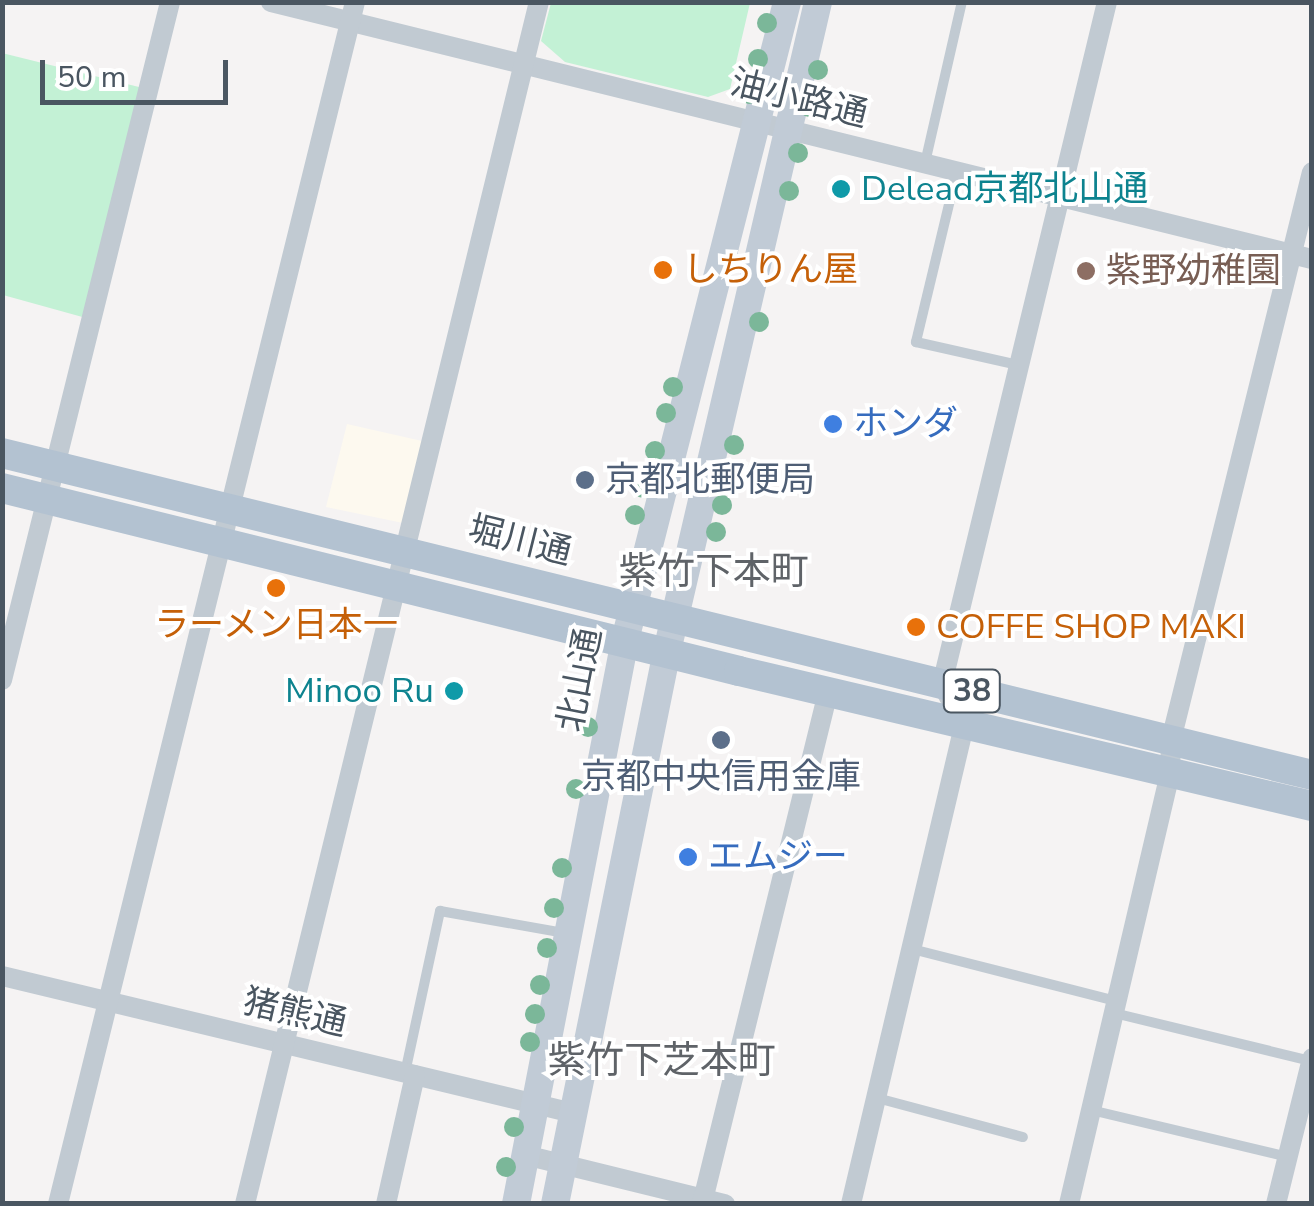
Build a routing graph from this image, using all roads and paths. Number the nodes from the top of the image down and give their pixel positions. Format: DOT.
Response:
graph roads {
  1 [pos="170,2"];
  2 [pos="271,2"];
  3 [pos="539,2"];
  4 [pos="786,2"];
  5 [pos="818,2"];
  6 [pos="962,2"];
  7 [pos="1107,2"];
  8 [pos="353,12"];
  9 [pos="524,64"];
  10 [pos="758,122"];
  11 [pos="787,130"];
  12 [pos="925,163"];
  13 [pos="957,171"];
  14 [pos="1312,172"];
  15 [pos="1060,196"];
  16 [pos="1302,256"];
  17 [pos="1019,366"];
  18 [pos="2,453"];
  19 [pos="57,466"];
  20 [pos="2,488"];
  21 [pos="48,499"];
  22 [pos="232,509"];
  23 [pos="222,542"];
  24 [pos="404,552"];
  25 [pos="397,584"];
  26 [pos="633,608"];
  27 [pos="674,618"];
  28 [pos="625,640"];
  29 [pos="667,651"];
  30 [pos="2,680"];
  31 [pos="942,684"];
  32 [pos="828,692"];
  33 [pos="964,724"];
  34 [pos="1171,740"];
  35 [pos="1170,772"];
  36 [pos="1312,774"];
  37 [pos="1312,806"];
  38 [pos="568,934"];
  39 [pos="911,949"];
  40 [pos="560,972"];
  41 [pos="2,976"];
  42 [pos="600,982"];
  43 [pos="108,1002"];
  44 [pos="1115,1007"];
  45 [pos="284,1044"];
  46 [pos="1311,1059"];
  47 [pos="410,1074"];
  48 [pos="876,1098"];
  49 [pos="535,1104"];
  50 [pos="1091,1110"];
  51 [pos="573,1114"];
  52 [pos="1023,1137"];
  53 [pos="526,1155"];
  54 [pos="1288,1157"];
  55 [pos="564,1163"];
  56 [pos="703,1201"];
  57 [pos="58,1204"];
  58 [pos="245,1204"];
  59 [pos="386,1204"];
  60 [pos="516,1204"];
  61 [pos="555,1204"];
  62 [pos="725,1204"];
  63 [pos="850,1204"];
  64 [pos="1069,1204"];
  65 [pos="1276,1204"];
  1 -- 19 [label="street"];
  2 -- 8 [label="street, 油小路通"];
  3 -- 9 [label="street"];
  4 -- 10 [label="street, 北山通"];
  5 -- 11 [label="street"];
  6 -- 12 [label="lane"];
  7 -- 15 [label="street"];
  8 -- 9 [label="street, 油小路通"];
  8 -- 22 [label="street"];
  9 -- 10 [label="street, 油小路通"];
  9 -- 24 [label="street"];
  10 -- 11 [label="street, 油小路通"];
  10 -- 26 [label="street, 北山通"];
  11 -- 12 [label="street, 油小路通"];
  11 -- 27 [label="street"];
  12 -- 13 [label="street, 油小路通"];
  13 -- 15 [label="street, 油小路通"];
  13 -- 17 [label="lane"];
  14 -- 16 [label="street"];
  15 -- 16 [label="street, 油小路通"];
  15 -- 17 [label="street"];
  16 -- 34 [label="street"];
  17 -- 31 [label="street"];
  18 -- 19 [label="main road, 堀川通 / 38"];
  19 -- 21 [label="street"];
  19 -- 22 [label="main road, 堀川通 / 38"];
  20 -- 21 [label="main road, 堀川通 / 38"];
  21 -- 23 [label="main road, 堀川通 / 38"];
  21 -- 30 [label="street"];
  22 -- 23 [label="street"];
  22 -- 24 [label="main road, 堀川通 / 38"];
  23 -- 25 [label="main road, 堀川通 / 38"];
  23 -- 43 [label="street"];
  24 -- 25 [label="street"];
  24 -- 26 [label="main road, 堀川通 / 38"];
  25 -- 28 [label="main road, 堀川通 / 38"];
  25 -- 45 [label="street"];
  26 -- 27 [label="main road, 堀川通 / 38"];
  26 -- 28 [label="street, 北山通"];
  27 -- 29 [label="street"];
  27 -- 31 [label="main road, 堀川通 / 38"];
  28 -- 29 [label="main road, 堀川通 / 38"];
  28 -- 38 [label="street, 北山通"];
  29 -- 32 [label="main road, 堀川通 / 38"];
  29 -- 42 [label="street"];
  31 -- 33 [label="street"];
  31 -- 34 [label="main road, 堀川通 / 38"];
  32 -- 33 [label="main road, 堀川通 / 38"];
  32 -- 56 [label="street"];
  33 -- 35 [label="main road, 堀川通 / 38"];
  33 -- 39 [label="street"];
  34 -- 35 [label="street"];
  34 -- 36 [label="main road, 堀川通 / 38"];
  35 -- 37 [label="main road, 堀川通 / 38"];
  35 -- 44 [label="street"];
  38 -- 40 [label="street, 北山通"];
  38 -- 47 [label="lane"];
  39 -- 44 [label="lane"];
  39 -- 48 [label="street"];
  40 -- 42 [label="street"];
  40 -- 49 [label="street, 北山通"];
  41 -- 43 [label="street, 猪熊通"];
  42 -- 51 [label="street"];
  43 -- 45 [label="street, 猪熊通"];
  43 -- 57 [label="street"];
  44 -- 46 [label="lane"];
  44 -- 50 [label="street"];
  45 -- 47 [label="street, 猪熊通"];
  45 -- 58 [label="street"];
  46 -- 54 [label="street"];
  47 -- 49 [label="street, 猪熊通"];
  47 -- 59 [label="street"];
  48 -- 52 [label="lane"];
  48 -- 63 [label="street"];
  49 -- 51 [label="street, 猪熊通"];
  49 -- 53 [label="street, 北山通"];
  50 -- 54 [label="lane"];
  50 -- 64 [label="street"];
  51 -- 55 [label="street"];
  53 -- 55 [label="street"];
  53 -- 60 [label="street, 北山通"];
  54 -- 65 [label="street"];
  55 -- 56 [label="street"];
  55 -- 61 [label="street"];
  56 -- 62 [label="street"];
}
